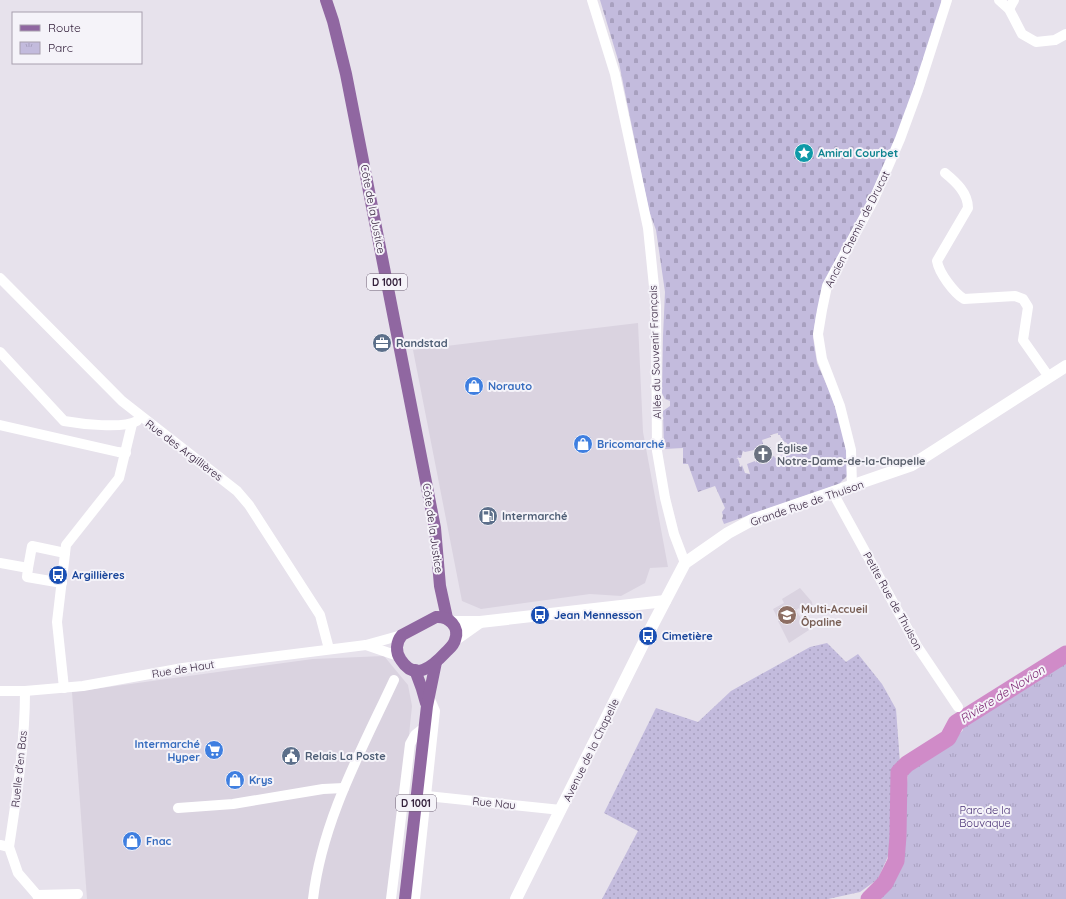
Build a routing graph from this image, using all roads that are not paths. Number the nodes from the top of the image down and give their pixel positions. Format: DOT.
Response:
graph roads {
  1 [pos="326,0"];
  2 [pos="592,0"];
  3 [pos="947,0"];
  4 [pos="999,0"];
  5 [pos="1014,0"];
  6 [pos="1009,10"];
  7 [pos="1066,34"];
  8 [pos="945,173"];
  9 [pos="0,278"];
  10 [pos="2,356"];
  11 [pos="1066,366"];
  12 [pos="1049,377"];
  13 [pos="143,418"];
  14 [pos="132,424"];
  15 [pos="0,425"];
  16 [pos="126,453"];
  17 [pos="852,486"];
  18 [pos="833,493"];
  19 [pos="65,553"];
  20 [pos="685,563"];
  21 [pos="0,564"];
  22 [pos="28,568"];
  23 [pos="62,583"];
  24 [pos="440,586"];
  25 [pos="665,601"];
  26 [pos="431,618"];
  27 [pos="449,620"];
  28 [pos="480,622"];
  29 [pos="402,634"];
  30 [pos="456,639"];
  31 [pos="366,645"];
  32 [pos="329,649"];
  33 [pos="398,656"];
  34 [pos="436,662"];
  35 [pos="415,670"];
  36 [pos="394,680"];
  37 [pos="64,688"];
  38 [pos="0,691"];
  39 [pos="25,691"];
  40 [pos="428,702"];
  41 [pos="958,707"];
  42 [pos="425,727"];
  43 [pos="344,788"];
  44 [pos="427,796"];
  45 [pos="178,808"];
  46 [pos="561,810"];
  47 [pos="5,846"];
  48 [pos="78,894"];
  49 [pos="38,897"];
  50 [pos="313,899"];
  51 [pos="391,899"];
  52 [pos="405,899"];
  53 [pos="415,899"];
  54 [pos="516,899"];
  1 -- 24 [label="main road, Côte de la Justice / D 1001"];
  2 -- 20 [label="street, Allée du Souvenir Français"];
  3 -- 17 [label="street, Ancien Chemin de Drucat"];
  4 -- 6 [label="street"];
  5 -- 6 [label="street"];
  6 -- 7 [label="street"];
  8 -- 12 [label="street"];
  9 -- 13 [label="street, Rue des Argillières"];
  10 -- 14 [label="street"];
  11 -- 12 [label="street, Grande Rue de Thuison"];
  12 -- 17 [label="street, Grande Rue de Thuison"];
  13 -- 14 [label="street"];
  13 -- 32 [label="street, Rue des Argillières"];
  14 -- 16 [label="street"];
  15 -- 16 [label="street"];
  16 -- 19 [label="street"];
  17 -- 18 [label="street, Grande Rue de Thuison"];
  18 -- 20 [label="street, Grande Rue de Thuison"];
  18 -- 41 [label="street, Petite Rue de Thuison"];
  19 -- 22 [label="street"];
  19 -- 23 [label="street"];
  20 -- 25 [label="street, Grande Rue de Thuison"];
  21 -- 22 [label="street"];
  22 -- 23 [label="street"];
  23 -- 37 [label="street"];
  24 -- 26 [label="main road, Côte de la Justice / D 1001"];
  24 -- 27 [label="main road, Côte de la Justice"];
  25 -- 28 [label="street"];
  25 -- 46 [label="street, Avenue de la Chapelle"];
  26 -- 27 [label="main road"];
  26 -- 29 [label="main road"];
  27 -- 28 [label="street"];
  27 -- 30 [label="main road"];
  28 -- 30 [label="street"];
  29 -- 31 [label="street, Rue de Haut"];
  29 -- 33 [label="main road"];
  30 -- 34 [label="main road"];
  31 -- 32 [label="street, Rue de Haut"];
  31 -- 33 [label="street, Rue de Haut"];
  32 -- 37 [label="street, Rue de Haut"];
  33 -- 35 [label="main road"];
  34 -- 35 [label="main road"];
  34 -- 40 [label="main road, D 1001"];
  35 -- 40 [label="main road, D 1001"];
  36 -- 43 [label="street"];
  37 -- 39 [label="street, Rue de Haut"];
  38 -- 39 [label="street, Rue de Haut"];
  39 -- 47 [label="street, Ruelle d'en Bas"];
  40 -- 42 [label="main road, D 1001"];
  40 -- 44 [label="street"];
  42 -- 51 [label="street"];
  42 -- 52 [label="main road, D 1001"];
  43 -- 45 [label="street"];
  43 -- 50 [label="street"];
  44 -- 46 [label="street, Rue Nau"];
  44 -- 53 [label="street"];
  46 -- 54 [label="street, Avenue de la Chapelle"];
  47 -- 49 [label="street"];
  48 -- 49 [label="street"];
}
